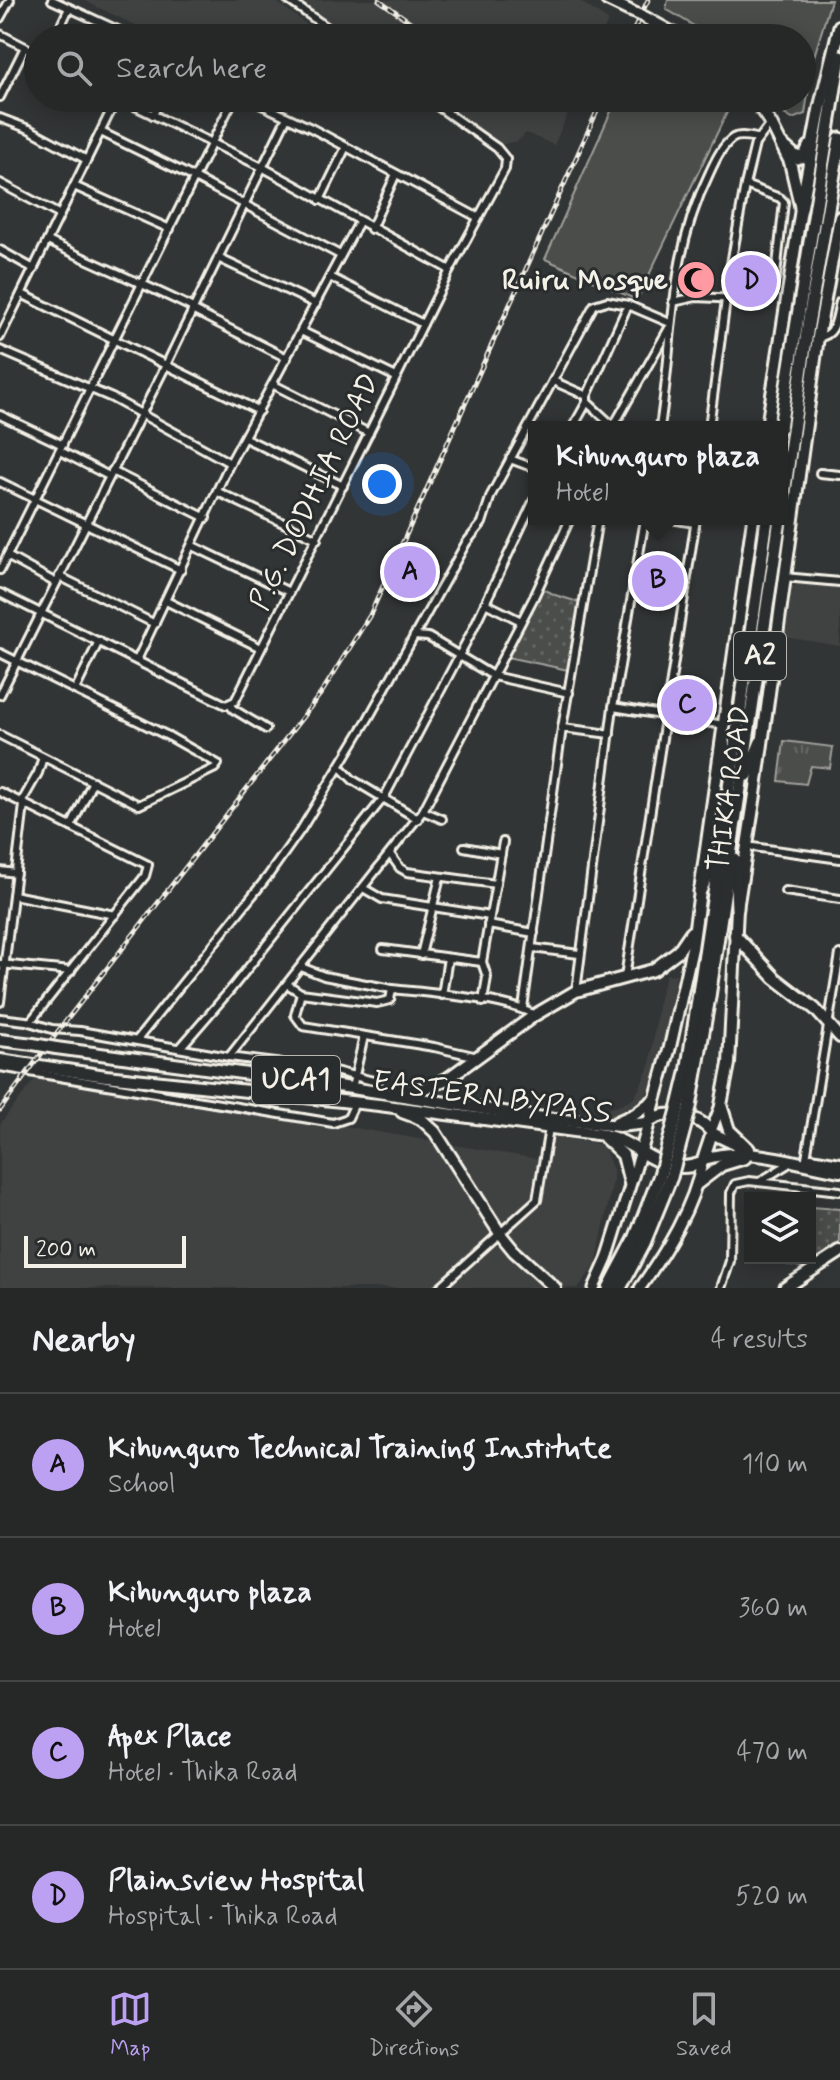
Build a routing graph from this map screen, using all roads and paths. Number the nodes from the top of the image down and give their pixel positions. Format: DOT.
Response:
graph roads {
  1 [pos="10,0"];
  2 [pos="52,0"];
  3 [pos="288,0"];
  4 [pos="607,0"];
  5 [pos="69,8"];
  6 [pos="630,11"];
  7 [pos="644,17"];
  8 [pos="0,18"];
  9 [pos="62,24"];
  10 [pos="103,24"];
  11 [pos="322,24"];
  12 [pos="657,24"];
  13 [pos="840,26"];
  14 [pos="0,34"];
  15 [pos="24,46"];
  16 [pos="24,49"];
  17 [pos="840,57"];
  18 [pos="0,97"];
  19 [pos="820,108"];
  20 [pos="111,112"];
  21 [pos="147,112"];
  22 [pos="154,112"];
  23 [pos="227,112"];
  24 [pos="276,112"];
  25 [pos="446,112"];
  26 [pos="763,112"];
  27 [pos="153,115"];
  28 [pos="287,117"];
  29 [pos="0,118"];
  30 [pos="771,124"];
  31 [pos="101,132"];
  32 [pos="757,138"];
  33 [pos="840,139"];
  34 [pos="212,144"];
  35 [pos="782,145"];
  36 [pos="346,147"];
  37 [pos="87,160"];
  38 [pos="262,167"];
  39 [pos="396,174"];
  40 [pos="193,179"];
  41 [pos="0,183"];
  42 [pos="745,185"];
  43 [pos="74,186"];
  44 [pos="320,200"];
  45 [pos="244,204"];
  46 [pos="801,209"];
  47 [pos="60,215"];
  48 [pos="477,217"];
  49 [pos="840,217"];
  50 [pos="359,222"];
  51 [pos="170,229"];
  52 [pos="371,229"];
  53 [pos="838,234"];
  54 [pos="48,241"];
  55 [pos="0,250"];
  56 [pos="340,255"];
  57 [pos="218,258"];
  58 [pos="34,269"];
  59 [pos="450,270"];
  60 [pos="776,275"];
  61 [pos="330,277"];
  62 [pos="790,277"];
  63 [pos="143,283"];
  64 [pos="22,294"];
  65 [pos="726,299"];
  66 [pos="673,302"];
  67 [pos="840,302"];
  68 [pos="316,304"];
  69 [pos="628,305"];
  70 [pos="192,309"];
  71 [pos="0,317"];
  72 [pos="8,321"];
  73 [pos="423,324"];
  74 [pos="669,325"];
  75 [pos="301,331"];
  76 [pos="0,337"];
  77 [pos="818,337"];
  78 [pos="116,339"];
  79 [pos="657,345"];
  80 [pos="669,346"];
  81 [pos="0,350"];
  82 [pos="287,358"];
  83 [pos="166,365"];
  84 [pos="396,377"];
  85 [pos="553,381"];
  86 [pos="274,385"];
  87 [pos="89,389"];
  88 [pos="587,399"];
  89 [pos="259,411"];
  90 [pos="0,415"];
  91 [pos="140,415"];
  92 [pos="531,421"];
  93 [pos="576,421"];
  94 [pos="608,421"];
  95 [pos="616,421"];
  96 [pos="661,421"];
  97 [pos="710,421"];
  98 [pos="768,421"];
  99 [pos="781,421"];
  100 [pos="528,426"];
  101 [pos="369,433"];
  102 [pos="245,438"];
  103 [pos="61,448"];
  104 [pos="510,459"];
  105 [pos="230,463"];
  106 [pos="528,466"];
  107 [pos="788,466"];
  108 [pos="820,473"];
  109 [pos="111,474"];
  110 [pos="840,475"];
  111 [pos="0,482"];
  112 [pos="343,486"];
  113 [pos="218,492"];
  114 [pos="33,500"];
  115 [pos="528,513"];
  116 [pos="206,518"];
  117 [pos="85,524"];
  118 [pos="567,525"];
  119 [pos="597,525"];
  120 [pos="644,525"];
  121 [pos="695,525"];
  122 [pos="752,525"];
  123 [pos="766,525"];
  124 [pos="779,525"];
  125 [pos="317,539"];
  126 [pos="193,546"];
  127 [pos="0,549"];
  128 [pos="7,554"];
  129 [pos="0,570"];
  130 [pos="181,570"];
  131 [pos="784,577"];
  132 [pos="57,579"];
  133 [pos="840,582"];
  134 [pos="289,592"];
  135 [pos="0,593"];
  136 [pos="166,601"];
  137 [pos="485,603"];
  138 [pos="779,610"];
  139 [pos="40,613"];
  140 [pos="521,621"];
  141 [pos="155,624"];
  142 [pos="414,636"];
  143 [pos="763,638"];
  144 [pos="99,641"];
  145 [pos="261,648"];
  146 [pos="0,653"];
  147 [pos="459,655"];
  148 [pos="137,660"];
  149 [pos="16,661"];
  150 [pos="493,676"];
  151 [pos="75,690"];
  152 [pos="569,693"];
  153 [pos="0,695"];
  154 [pos="230,705"];
  155 [pos="613,707"];
  156 [pos="664,716"];
  157 [pos="562,728"];
  158 [pos="266,729"];
  159 [pos="723,732"];
  160 [pos="610,734"];
  161 [pos="0,735"];
  162 [pos="761,742"];
  163 [pos="43,757"];
  164 [pos="340,767"];
  165 [pos="93,781"];
  166 [pos="727,791"];
  167 [pos="0,792"];
  168 [pos="740,793"];
  169 [pos="383,798"];
  170 [pos="23,804"];
  171 [pos="423,811"];
  172 [pos="418,819"];
  173 [pos="442,819"];
  174 [pos="71,827"];
  175 [pos="733,839"];
  176 [pos="503,842"];
  177 [pos="746,846"];
  178 [pos="464,847"];
  179 [pos="718,852"];
  180 [pos="390,854"];
  181 [pos="501,854"];
  182 [pos="840,859"];
  183 [pos="0,871"];
  184 [pos="16,873"];
  185 [pos="440,877"];
  186 [pos="496,884"];
  187 [pos="363,888"];
  188 [pos="720,888"];
  189 [pos="700,891"];
  190 [pos="785,891"];
  191 [pos="13,895"];
  192 [pos="840,899"];
  193 [pos="432,907"];
  194 [pos="737,909"];
  195 [pos="115,915"];
  196 [pos="489,920"];
  197 [pos="695,926"];
  198 [pos="534,933"];
  199 [pos="735,935"];
  200 [pos="532,948"];
  201 [pos="383,949"];
  202 [pos="579,954"];
  203 [pos="840,954"];
  204 [pos="421,955"];
  205 [pos="448,958"];
  206 [pos="482,962"];
  207 [pos="2,964"];
  208 [pos="301,967"];
  209 [pos="71,971"];
  210 [pos="625,977"];
  211 [pos="287,984"];
  212 [pos="392,989"];
  213 [pos="576,991"];
  214 [pos="301,993"];
  215 [pos="442,995"];
  216 [pos="0,1002"];
  217 [pos="483,1002"];
  218 [pos="523,1008"];
  219 [pos="535,1015"];
  220 [pos="0,1018"];
  221 [pos="30,1022"];
  222 [pos="829,1023"];
  223 [pos="364,1036"];
  224 [pos="840,1037"];
  225 [pos="0,1040"];
  226 [pos="137,1040"];
  227 [pos="180,1048"];
  228 [pos="229,1057"];
  229 [pos="478,1057"];
  230 [pos="0,1060"];
  231 [pos="0,1067"];
  232 [pos="353,1082"];
  233 [pos="376,1091"];
  234 [pos="655,1098"];
  235 [pos="355,1103"];
  236 [pos="379,1105"];
  237 [pos="721,1105"];
  238 [pos="648,1122"];
  239 [pos="605,1125"];
  240 [pos="549,1128"];
  241 [pos="712,1132"];
  242 [pos="596,1134"];
  243 [pos="641,1151"];
  244 [pos="752,1152"];
  245 [pos="806,1158"];
  246 [pos="703,1161"];
  247 [pos="790,1163"];
  248 [pos="838,1169"];
  249 [pos="759,1182"];
  250 [pos="630,1183"];
  251 [pos="697,1184"];
  252 [pos="840,1191"];
  253 [pos="501,1235"];
  254 [pos="840,1252"];
  255 [pos="805,1275"];
  256 [pos="439,1288"];
  257 [pos="555,1288"];
  258 [pos="594,1288"];
  259 [pos="609,1288"];
  260 [pos="620,1288"];
  261 [pos="640,1288"];
  262 [pos="721,1288"];
  263 [pos="785,1288"];
  264 [pos="804,1288"];
  1 -- 8 [label="street"];
  2 -- 5 [label="street"];
  3 -- 11 [label="street"];
  4 -- 6 [label="main road"];
  5 -- 9 [label="street"];
  5 -- 10 [label="street"];
  6 -- 7 [label="main road, bridge"];
  7 -- 12 [label="main road"];
  13 -- 19 [label="highway"];
  14 -- 15 [label="street"];
  16 -- 18 [label="street"];
  17 -- 99 [label="highway"];
  19 -- 35 [label="highway"];
  19 -- 46 [label="highway"];
  20 -- 31 [label="street"];
  21 -- 27 [label="street"];
  22 -- 27 [label="street"];
  23 -- 34 [label="street"];
  24 -- 28 [label="street"];
  25 -- 48 [label="street, P.G. DODHIA ROAD"];
  26 -- 30 [label="main road"];
  27 -- 34 [label="street"];
  28 -- 36 [label="street"];
  28 -- 38 [label="street"];
  29 -- 37 [label="street"];
  30 -- 32 [label="street"];
  30 -- 35 [label="main road"];
  31 -- 37 [label="street"];
  31 -- 40 [label="street"];
  32 -- 42 [label="street"];
  32 -- 66 [label="street"];
  33 -- 107 [label="highway"];
  34 -- 38 [label="street"];
  34 -- 40 [label="street"];
  35 -- 46 [label="main road"];
  36 -- 39 [label="street"];
  36 -- 44 [label="street"];
  37 -- 43 [label="street"];
  38 -- 44 [label="street"];
  38 -- 45 [label="street"];
  39 -- 48 [label="street"];
  39 -- 52 [label="street"];
  40 -- 45 [label="street"];
  40 -- 51 [label="street"];
  41 -- 47 [label="street"];
  42 -- 60 [label="street"];
  42 -- 65 [label="street"];
  43 -- 47 [label="street"];
  43 -- 51 [label="street"];
  44 -- 50 [label="street"];
  45 -- 56 [label="street"];
  45 -- 57 [label="street"];
  46 -- 62 [label="main road"];
  47 -- 54 [label="street"];
  48 -- 59 [label="street, P.G. DODHIA ROAD"];
  49 -- 53 [label="main road, THIKA ROAD"];
  50 -- 52 [label="street"];
  50 -- 56 [label="street"];
  51 -- 63 [label="street"];
  52 -- 59 [label="street"];
  53 -- 77 [label="main road, THIKA ROAD"];
  54 -- 58 [label="street"];
  54 -- 63 [label="street"];
  55 -- 58 [label="street"];
  56 -- 61 [label="street"];
  57 -- 68 [label="street"];
  57 -- 70 [label="street"];
  58 -- 64 [label="street"];
  59 -- 73 [label="street, P.G. DODHIA ROAD"];
  60 -- 62 [label="street"];
  60 -- 65 [label="street"];
  61 -- 68 [label="street"];
  61 -- 73 [label="street"];
  62 -- 98 [label="main road"];
  63 -- 70 [label="street"];
  63 -- 78 [label="street"];
  64 -- 72 [label="street"];
  64 -- 78 [label="street"];
  65 -- 66 [label="street"];
  65 -- 97 [label="street"];
  66 -- 74 [label="street"];
  67 -- 77 [label="street"];
  68 -- 75 [label="street"];
  69 -- 74 [label="street"];
  69 -- 85 [label="street"];
  69 -- 88 [label="street"];
  70 -- 82 [label="street"];
  70 -- 83 [label="street"];
  71 -- 72 [label="street"];
  72 -- 76 [label="street"];
  73 -- 84 [label="street, P.G. DODHIA ROAD"];
  74 -- 79 [label="street"];
  74 -- 80 [label="street"];
  75 -- 82 [label="street"];
  75 -- 84 [label="street"];
  77 -- 131 [label="main road, THIKA ROAD"];
  78 -- 83 [label="street"];
  78 -- 87 [label="street"];
  79 -- 80 [label="street"];
  79 -- 95 [label="street"];
  80 -- 96 [label="street"];
  81 -- 87 [label="street"];
  82 -- 86 [label="street"];
  83 -- 89 [label="street"];
  83 -- 91 [label="street"];
  84 -- 101 [label="street, P.G. DODHIA ROAD"];
  85 -- 88 [label="street"];
  85 -- 92 [label="street"];
  86 -- 89 [label="street"];
  86 -- 101 [label="street"];
  87 -- 91 [label="street"];
  87 -- 103 [label="street"];
  88 -- 93 [label="street"];
  88 -- 94 [label="street"];
  89 -- 102 [label="street"];
  90 -- 103 [label="street"];
  91 -- 105 [label="street"];
  91 -- 109 [label="street"];
  100 -- 104 [label="street"];
  101 -- 112 [label="street, P.G. DODHIA ROAD"];
  102 -- 105 [label="street"];
  102 -- 112 [label="street"];
  103 -- 109 [label="street"];
  103 -- 114 [label="street"];
  104 -- 106 [label="street"];
  104 -- 142 [label="street"];
  105 -- 113 [label="street"];
  108 -- 110 [label="street"];
  109 -- 116 [label="street"];
  109 -- 117 [label="street"];
  111 -- 114 [label="street"];
  112 -- 125 [label="street, P.G. DODHIA ROAD"];
  113 -- 116 [label="street"];
  113 -- 125 [label="street"];
  114 -- 117 [label="street"];
  114 -- 128 [label="street"];
  115 -- 137 [label="street"];
  116 -- 126 [label="street"];
  117 -- 130 [label="street"];
  117 -- 132 [label="street"];
  118 -- 140 [label="street"];
  119 -- 152 [label="street"];
  120 -- 155 [label="street"];
  121 -- 156 [label="street"];
  122 -- 159 [label="main road, THIKA ROAD"];
  123 -- 166 [label="highway, THIKA ROAD / A2"];
  124 -- 143 [label="highway, THIKA ROAD / A2"];
  125 -- 134 [label="street, P.G. DODHIA ROAD"];
  126 -- 130 [label="street"];
  126 -- 134 [label="street"];
  127 -- 128 [label="street"];
  128 -- 129 [label="street"];
  128 -- 132 [label="street"];
  130 -- 136 [label="street"];
  131 -- 133 [label="street"];
  131 -- 138 [label="main road, THIKA ROAD"];
  132 -- 139 [label="street"];
  132 -- 141 [label="street"];
  134 -- 145 [label="street, P.G. DODHIA ROAD"];
  135 -- 139 [label="street"];
  136 -- 141 [label="street"];
  136 -- 145 [label="street"];
  137 -- 140 [label="street"];
  137 -- 147 [label="street"];
  138 -- 143 [label="main road"];
  138 -- 162 [label="main road, THIKA ROAD"];
  139 -- 144 [label="street"];
  139 -- 149 [label="street"];
  140 -- 150 [label="street"];
  141 -- 148 [label="street"];
  142 -- 147 [label="street"];
  142 -- 164 [label="street"];
  143 -- 168 [label="highway, THIKA ROAD / A2"];
  144 -- 148 [label="street"];
  144 -- 151 [label="street"];
  145 -- 154 [label="street, P.G. DODHIA ROAD"];
  146 -- 149 [label="street"];
  147 -- 150 [label="street"];
  147 -- 169 [label="street"];
  148 -- 154 [label="street"];
  149 -- 151 [label="street"];
  149 -- 153 [label="street"];
  150 -- 152 [label="street"];
  150 -- 171 [label="street"];
  151 -- 165 [label="street"];
  152 -- 157 [label="street"];
  154 -- 158 [label="street"];
  155 -- 156 [label="street"];
  155 -- 160 [label="street"];
  156 -- 159 [label="street"];
  156 -- 210 [label="street"];
  157 -- 160 [label="street"];
  157 -- 198 [label="street"];
  159 -- 166 [label="highway"];
  159 -- 189 [label="main road, THIKA ROAD"];
  160 -- 202 [label="street"];
  161 -- 163 [label="street"];
  162 -- 168 [label="highway"];
  162 -- 177 [label="main road, THIKA ROAD"];
  163 -- 165 [label="street"];
  163 -- 170 [label="street"];
  164 -- 169 [label="street"];
  164 -- 226 [label="street"];
  165 -- 174 [label="street"];
  166 -- 179 [label="highway, THIKA ROAD / A2"];
  167 -- 170 [label="street"];
  168 -- 175 [label="highway, THIKA ROAD / A2"];
  169 -- 172 [label="street"];
  169 -- 227 [label="street"];
  170 -- 174 [label="street"];
  170 -- 184 [label="street"];
  171 -- 172 [label="street"];
  171 -- 173 [label="street"];
  172 -- 180 [label="street"];
  174 -- 195 [label="street"];
  175 -- 188 [label="highway, THIKA ROAD / A2"];
  175 -- 194 [label="highway"];
  176 -- 181 [label="street"];
  177 -- 182 [label="street"];
  177 -- 194 [label="main road, THIKA ROAD"];
  178 -- 181 [label="street"];
  179 -- 188 [label="highway, THIKA ROAD / A2"];
  179 -- 189 [label="highway"];
  180 -- 185 [label="street"];
  180 -- 187 [label="street"];
  181 -- 186 [label="street"];
  183 -- 184 [label="street"];
  184 -- 191 [label="street"];
  185 -- 186 [label="street"];
  185 -- 193 [label="street"];
  186 -- 196 [label="street"];
  187 -- 193 [label="street"];
  187 -- 208 [label="street"];
  188 -- 259 [label="highway, THIKA ROAD / A2, bridge"];
  188 -- 260 [label="highway, THIKA ROAD / A2, bridge"];
  189 -- 197 [label="main road, THIKA ROAD"];
  190 -- 192 [label="street"];
  191 -- 195 [label="street"];
  191 -- 207 [label="street"];
  193 -- 196 [label="street"];
  193 -- 204 [label="street"];
  194 -- 199 [label="main road, THIKA ROAD"];
  195 -- 209 [label="street"];
  196 -- 198 [label="street"];
  196 -- 206 [label="street"];
  197 -- 210 [label="main road"];
  197 -- 234 [label="main road, THIKA ROAD"];
  198 -- 200 [label="street"];
  199 -- 222 [label="main road"];
  199 -- 237 [label="main road, THIKA ROAD"];
  200 -- 202 [label="street"];
  200 -- 218 [label="street"];
  201 -- 204 [label="street"];
  202 -- 213 [label="street"];
  203 -- 222 [label="street"];
  204 -- 205 [label="street"];
  205 -- 206 [label="street"];
  205 -- 215 [label="street"];
  206 -- 217 [label="street"];
  207 -- 209 [label="street"];
  207 -- 216 [label="street"];
  208 -- 211 [label="street"];
  208 -- 212 [label="street"];
  209 -- 221 [label="street"];
  210 -- 213 [label="main road"];
  211 -- 214 [label="street"];
  211 -- 228 [label="street"];
  212 -- 214 [label="street"];
  212 -- 215 [label="street"];
  213 -- 219 [label="main road"];
  214 -- 223 [label="street"];
  215 -- 217 [label="street"];
  217 -- 218 [label="street"];
  218 -- 219 [label="street"];
  219 -- 229 [label="main road"];
  220 -- 221 [label="street"];
  221 -- 226 [label="street"];
  222 -- 224 [label="main road"];
  222 -- 245 [label="street"];
  223 -- 229 [label="street"];
  223 -- 232 [label="street"];
  225 -- 232 [label="main road, EASTERN BYPASS / UCA1, bridge"];
  226 -- 227 [label="street"];
  227 -- 228 [label="street"];
  228 -- 232 [label="street"];
  229 -- 233 [label="main road"];
  230 -- 235 [label="main road, EASTERN BYPASS"];
  231 -- 235 [label="street"];
  232 -- 233 [label="main road, EASTERN BYPASS / UCA1"];
  233 -- 239 [label="main road, EASTERN BYPASS / UCA1"];
  234 -- 238 [label="main road, THIKA ROAD"];
  234 -- 239 [label="main road"];
  235 -- 236 [label="main road, EASTERN BYPASS"];
  236 -- 240 [label="main road, EASTERN BYPASS"];
  236 -- 253 [label="main road"];
  237 -- 241 [label="main road, THIKA ROAD"];
  237 -- 244 [label="main road"];
  238 -- 239 [label="main road, UCA1"];
  238 -- 241 [label="main road"];
  238 -- 243 [label="main road"];
  240 -- 242 [label="main road, EASTERN BYPASS"];
  240 -- 253 [label="street"];
  241 -- 244 [label="main road"];
  241 -- 246 [label="main road"];
  242 -- 243 [label="main road, EASTERN BYPASS"];
  242 -- 250 [label="main road"];
  243 -- 246 [label="main road"];
  243 -- 250 [label="main road"];
  244 -- 245 [label="main road"];
  244 -- 246 [label="main road"];
  244 -- 247 [label="main road"];
  244 -- 251 [label="main road"];
  245 -- 248 [label="main road"];
  246 -- 251 [label="main road"];
  247 -- 248 [label="main road"];
  247 -- 249 [label="street"];
  249 -- 252 [label="street"];
  249 -- 262 [label="street"];
  250 -- 258 [label="main road"];
  251 -- 261 [label="main road"];
  253 -- 256 [label="street"];
  253 -- 257 [label="main road"];
  254 -- 255 [label="main road"];
  255 -- 263 [label="main road"];
  255 -- 264 [label="street"];
}
